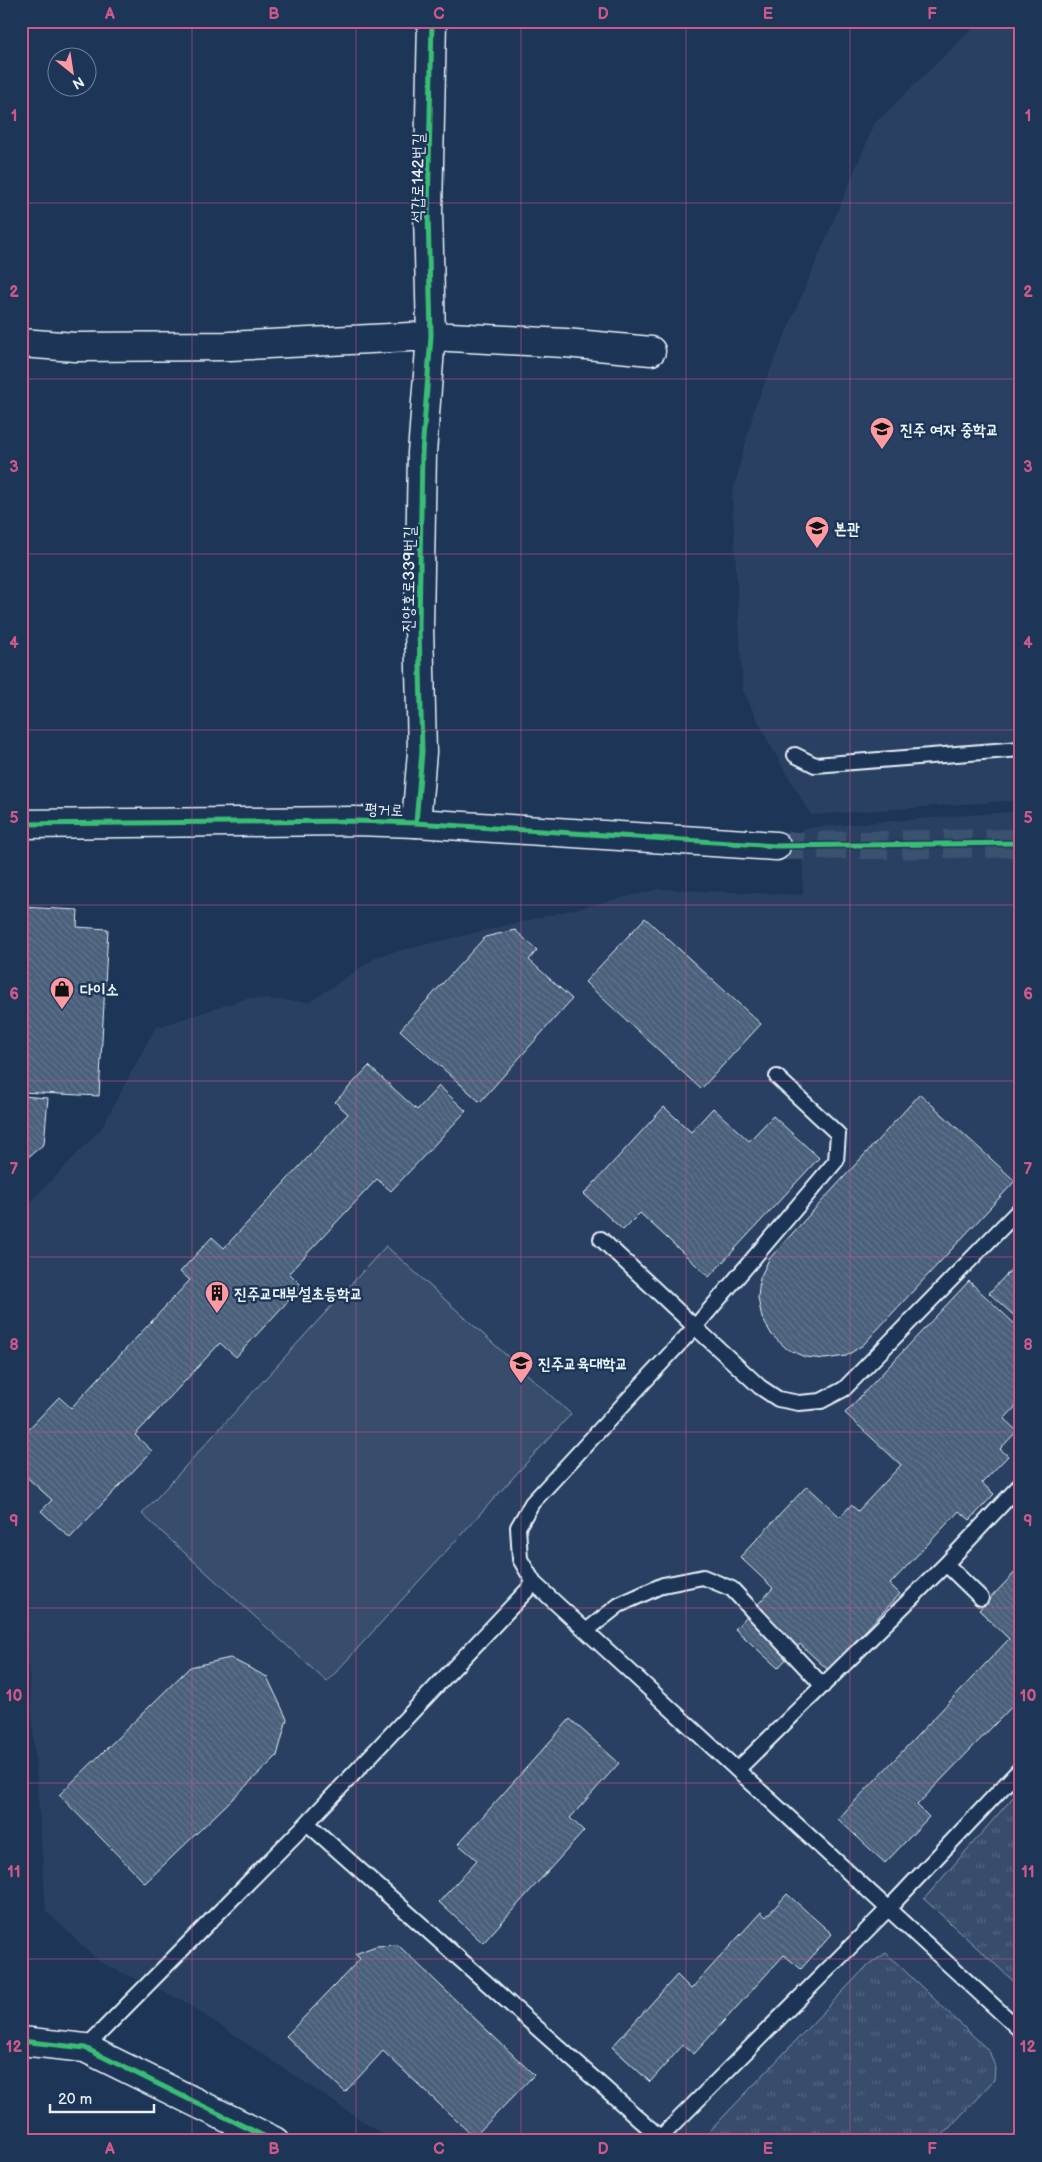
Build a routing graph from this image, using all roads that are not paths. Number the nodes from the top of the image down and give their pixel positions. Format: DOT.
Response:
graph roads {
  1 [pos="432,21"];
  2 [pos="431,336"];
  3 [pos="21,343"];
  4 [pos="651,352"];
  5 [pos="1021,749"];
  6 [pos="795,755"];
  7 [pos="416,823"];
  8 [pos="21,824"];
  9 [pos="776,846"];
  10 [pos="777,1077"];
  11 [pos="1021,1208"];
  12 [pos="601,1239"];
  13 [pos="695,1327"];
  14 [pos="1021,1484"];
  15 [pos="946,1564"];
  16 [pos="534,1583"];
  17 [pos="981,1598"];
  18 [pos="586,1631"];
  19 [pos="824,1686"];
  20 [pos="1021,1768"];
  21 [pos="737,1770"];
  22 [pos="307,1824"];
  23 [pos="888,1909"];
  24 [pos="1021,2031"];
  25 [pos="21,2040"];
  26 [pos="85,2048"];
  27 [pos="662,2139"];
  28 [pos="274,2141"];
  1 -- 2 [label="street, 석갑로142번길"];
  2 -- 3 [label="street"];
  2 -- 4 [label="street"];
  2 -- 7 [label="street, 진양호로339번길"];
  5 -- 6 [label="lane"];
  7 -- 8 [label="street, 평거로"];
  7 -- 9 [label="street, 평거로"];
  10 -- 13 [label="lane"];
  11 -- 13 [label="lane"];
  12 -- 13 [label="lane"];
  13 -- 16 [label="lane"];
  14 -- 15 [label="lane"];
  15 -- 17 [label="lane"];
  15 -- 19 [label="lane"];
  16 -- 18 [label="lane"];
  16 -- 22 [label="lane"];
  18 -- 19 [label="lane"];
  18 -- 21 [label="lane"];
  19 -- 21 [label="lane"];
  20 -- 23 [label="lane"];
  21 -- 23 [label="lane"];
  22 -- 26 [label="lane"];
  22 -- 27 [label="lane"];
  23 -- 24 [label="lane"];
  23 -- 27 [label="lane"];
  25 -- 26 [label="street"];
  26 -- 28 [label="street"];
}
